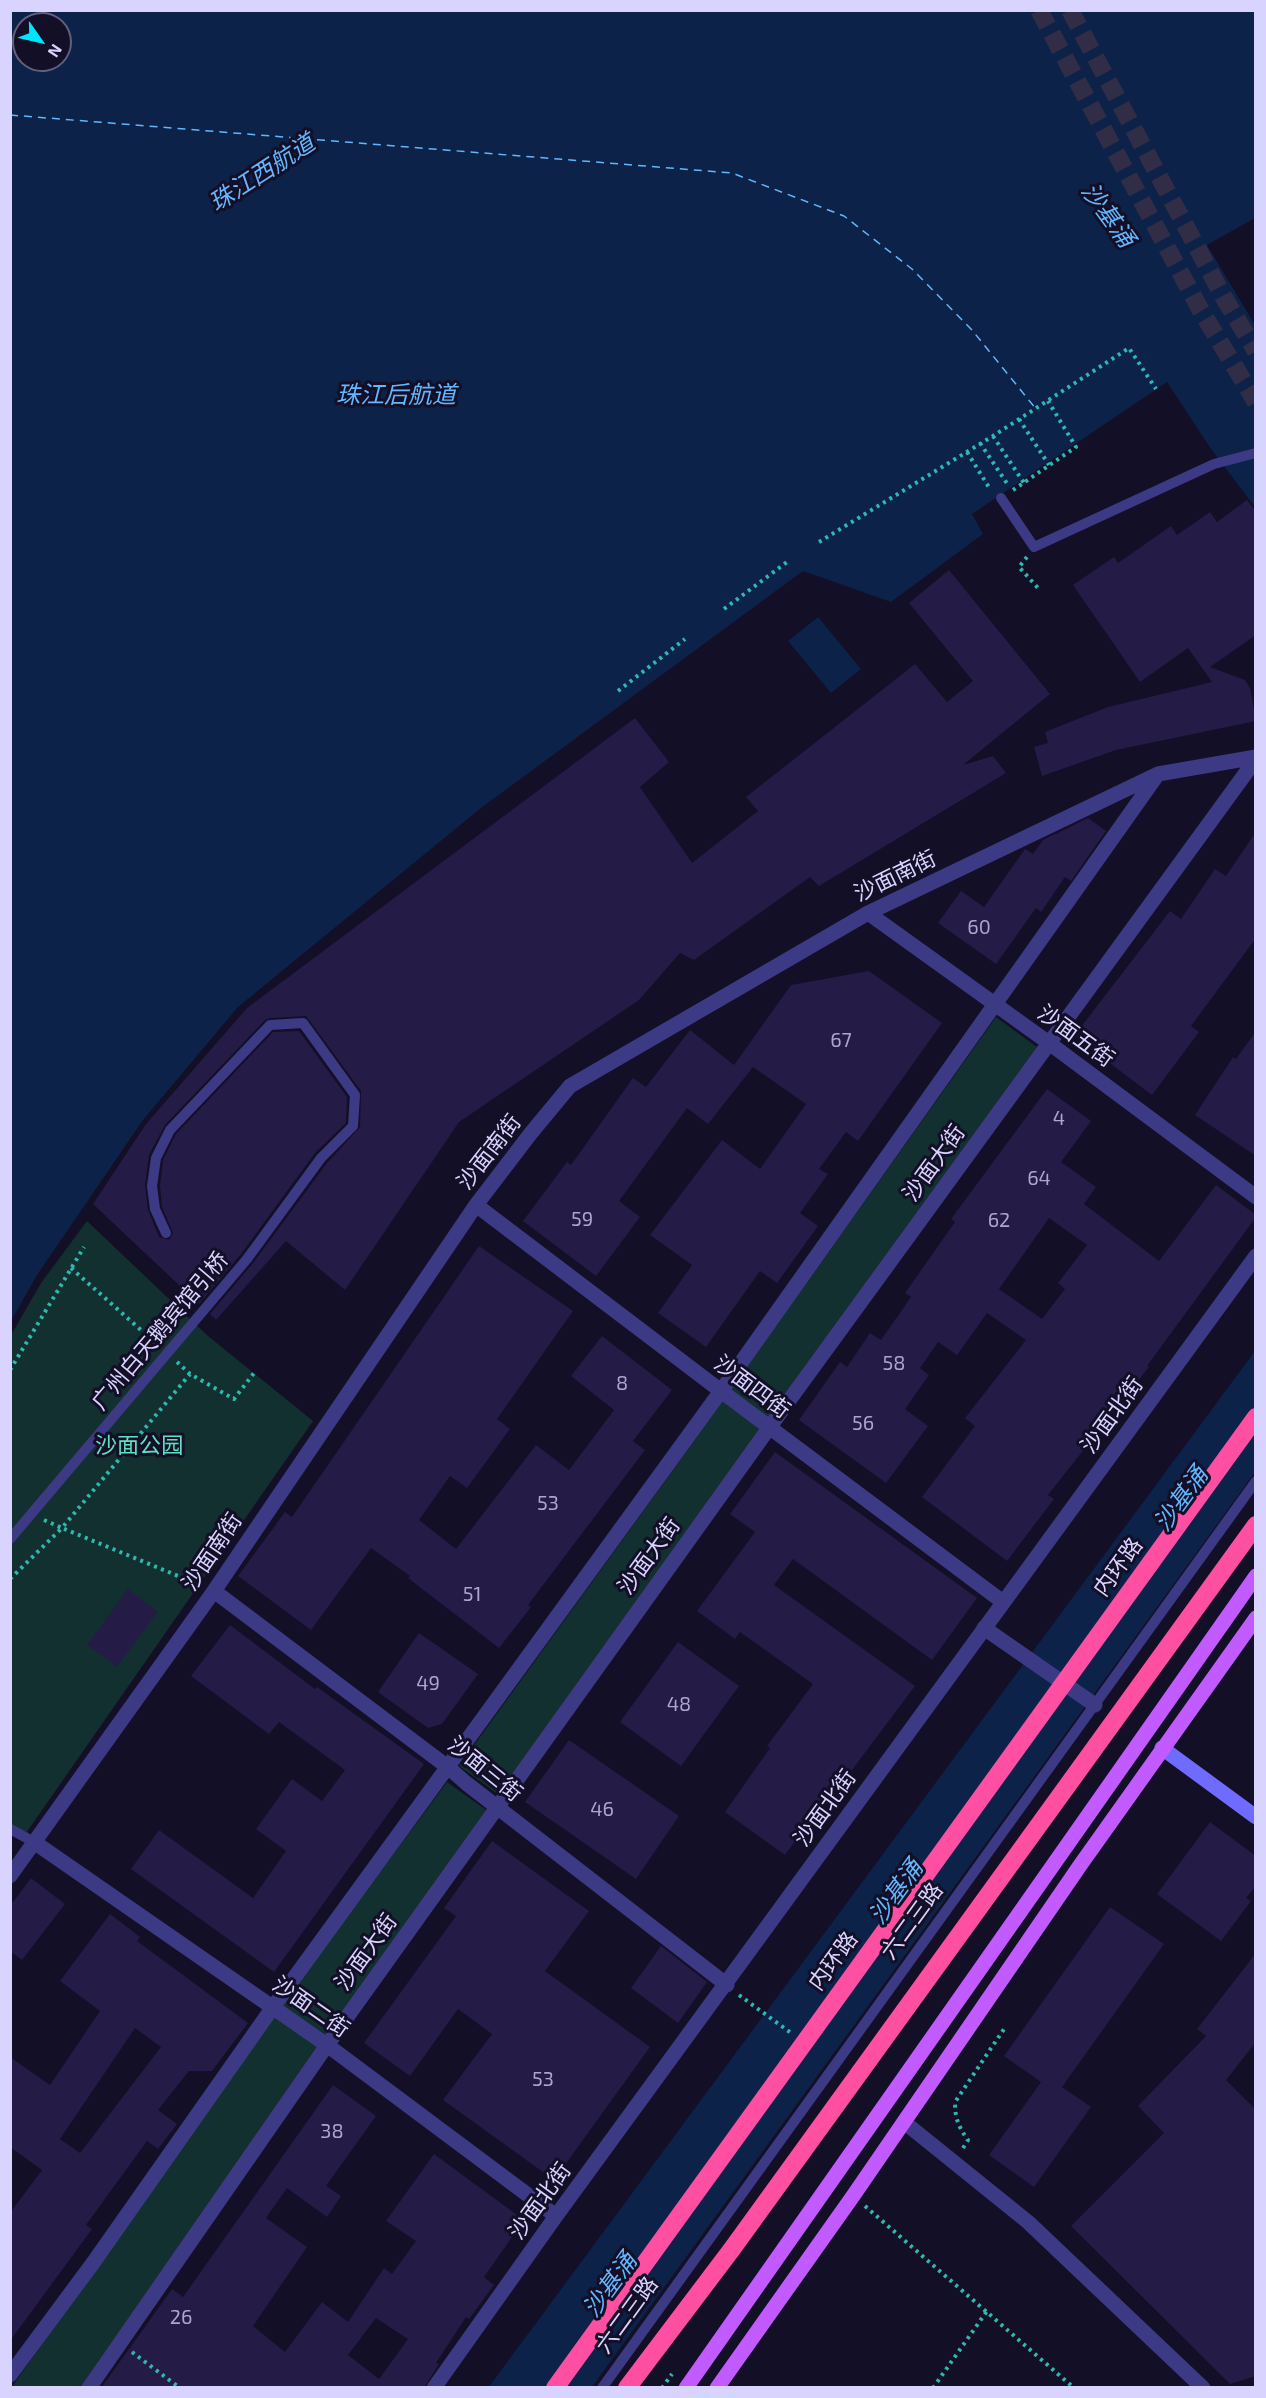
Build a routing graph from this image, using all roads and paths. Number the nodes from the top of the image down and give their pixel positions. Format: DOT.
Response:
graph roads {
  1 [pos="1156,389"];
  2 [pos="1048,401"];
  3 [pos="1019,419"];
  4 [pos="993,436"];
  5 [pos="980,443"];
  6 [pos="966,452"];
  7 [pos="1256,453"];
  8 [pos="1049,465"];
  9 [pos="1024,483"];
  10 [pos="1010,488"];
  11 [pos="999,498"];
  12 [pos="819,542"];
  13 [pos="1034,547"];
  14 [pos="787,562"];
  15 [pos="1038,588"];
  16 [pos="724,609"];
  17 [pos="685,639"];
  18 [pos="618,691"];
  19 [pos="1256,758"];
  20 [pos="1158,774"];
  21 [pos="868,913"];
  22 [pos="995,1004"];
  23 [pos="1049,1043"];
  24 [pos="1256,1197"];
  25 [pos="476,1205"];
  26 [pos="166,1233"];
  27 [pos="84,1247"];
  28 [pos="1256,1256"];
  29 [pos="10,1370"];
  30 [pos="190,1374"];
  31 [pos="721,1391"];
  32 [pos="1256,1417"];
  33 [pos="769,1428"];
  34 [pos="1256,1480"];
  35 [pos="1256,1525"];
  36 [pos="62,1528"];
  37 [pos="10,1539"];
  38 [pos="1256,1575"];
  39 [pos="10,1579"];
  40 [pos="214,1591"];
  41 [pos="1003,1602"];
  42 [pos="1256,1618"];
  43 [pos="984,1628"];
  44 [pos="1093,1704"];
  45 [pos="1162,1748"];
  46 [pos="449,1767"];
  47 [pos="497,1808"];
  48 [pos="1256,1817"];
  49 [pos="10,1829"];
  50 [pos="34,1842"];
  51 [pos="10,1876"];
  52 [pos="726,1984"];
  53 [pos="273,2007"];
  54 [pos="1006,2026"];
  55 [pos="792,2034"];
  56 [pos="327,2045"];
  57 [pos="904,2122"];
  58 [pos="954,2162"];
  59 [pos="853,2196"];
  60 [pos="556,2216"];
  61 [pos="732,2249"];
  62 [pos="987,2311"];
  63 [pos="120,2343"];
  64 [pos="13,2367"];
  65 [pos="89,2388"];
  66 [pos="180,2388"];
  67 [pos="434,2388"];
  68 [pos="555,2388"];
  69 [pos="602,2388"];
  70 [pos="627,2388"];
  71 [pos="642,2388"];
  72 [pos="686,2388"];
  73 [pos="717,2388"];
  74 [pos="933,2388"];
  75 [pos="1074,2388"];
  76 [pos="1203,2388"];
  1 -- 2 [label="path"];
  2 -- 3 [label="path"];
  2 -- 8 [label="path"];
  3 -- 4 [label="path"];
  3 -- 8 [label="path"];
  4 -- 5 [label="path"];
  4 -- 9 [label="path"];
  5 -- 6 [label="path"];
  5 -- 10 [label="path"];
  6 -- 11 [label="path"];
  6 -- 12 [label="path"];
  7 -- 13 [label="lane"];
  8 -- 9 [label="path"];
  9 -- 11 [label="path"];
  11 -- 13 [label="lane"];
  13 -- 15 [label="path"];
  14 -- 16 [label="path"];
  17 -- 18 [label="path"];
  19 -- 20 [label="street, 沙面南街"];
  19 -- 23 [label="street, 沙面大街"];
  20 -- 21 [label="street, 沙面南街"];
  20 -- 22 [label="street, 沙面大街"];
  21 -- 22 [label="street, 沙面五街"];
  21 -- 25 [label="street, 沙面南街"];
  22 -- 23 [label="street, 沙面五街"];
  22 -- 31 [label="street, 沙面大街"];
  23 -- 24 [label="street, 沙面五街"];
  23 -- 33 [label="street, 沙面大街"];
  25 -- 31 [label="street, 沙面四街"];
  25 -- 40 [label="street, 沙面南街"];
  26 -- 37 [label="lane, 广州白天鹅宾馆引桥"];
  27 -- 29 [label="path"];
  28 -- 41 [label="street, 沙面北街"];
  30 -- 36 [label="path"];
  31 -- 33 [label="street, 沙面四街"];
  31 -- 46 [label="street, 沙面大街"];
  32 -- 68 [label="highway, 内环路"];
  33 -- 41 [label="street, 沙面四街"];
  33 -- 47 [label="street, 沙面大街"];
  34 -- 44 [label="lane, 六二三路"];
  35 -- 61 [label="highway"];
  36 -- 39 [label="path"];
  36 -- 40 [label="path"];
  38 -- 72 [label="main road"];
  40 -- 46 [label="street, 沙面三街"];
  40 -- 50 [label="street, 沙面南街"];
  41 -- 43 [label="street, 沙面北街"];
  42 -- 45 [label="main road"];
  43 -- 44 [label="street"];
  43 -- 52 [label="street, 沙面北街"];
  44 -- 69 [label="lane, 六二三路"];
  45 -- 48 [label="street"];
  45 -- 57 [label="main road"];
  46 -- 47 [label="street, 沙面三街"];
  46 -- 53 [label="street, 沙面大街"];
  47 -- 52 [label="street, 沙面三街"];
  47 -- 56 [label="street, 沙面大街"];
  49 -- 50 [label="lane"];
  50 -- 51 [label="street, 沙面南街"];
  50 -- 53 [label="street, 沙面二街"];
  52 -- 55 [label="path"];
  52 -- 60 [label="street, 沙面北街"];
  53 -- 56 [label="street, 沙面二街"];
  53 -- 64 [label="street, 沙面大街"];
  54 -- 58 [label="path"];
  56 -- 60 [label="street, 沙面二街"];
  56 -- 63 [label="street, 沙面大街"];
  57 -- 58 [label="street"];
  57 -- 59 [label="main road"];
  58 -- 76 [label="street"];
  59 -- 62 [label="path"];
  59 -- 73 [label="main road"];
  60 -- 67 [label="street, 沙面北街"];
  61 -- 70 [label="highway"];
  61 -- 71 [label="highway"];
  62 -- 74 [label="path"];
  62 -- 75 [label="path"];
  63 -- 65 [label="street, 沙面大街"];
  63 -- 66 [label="path"];
}
